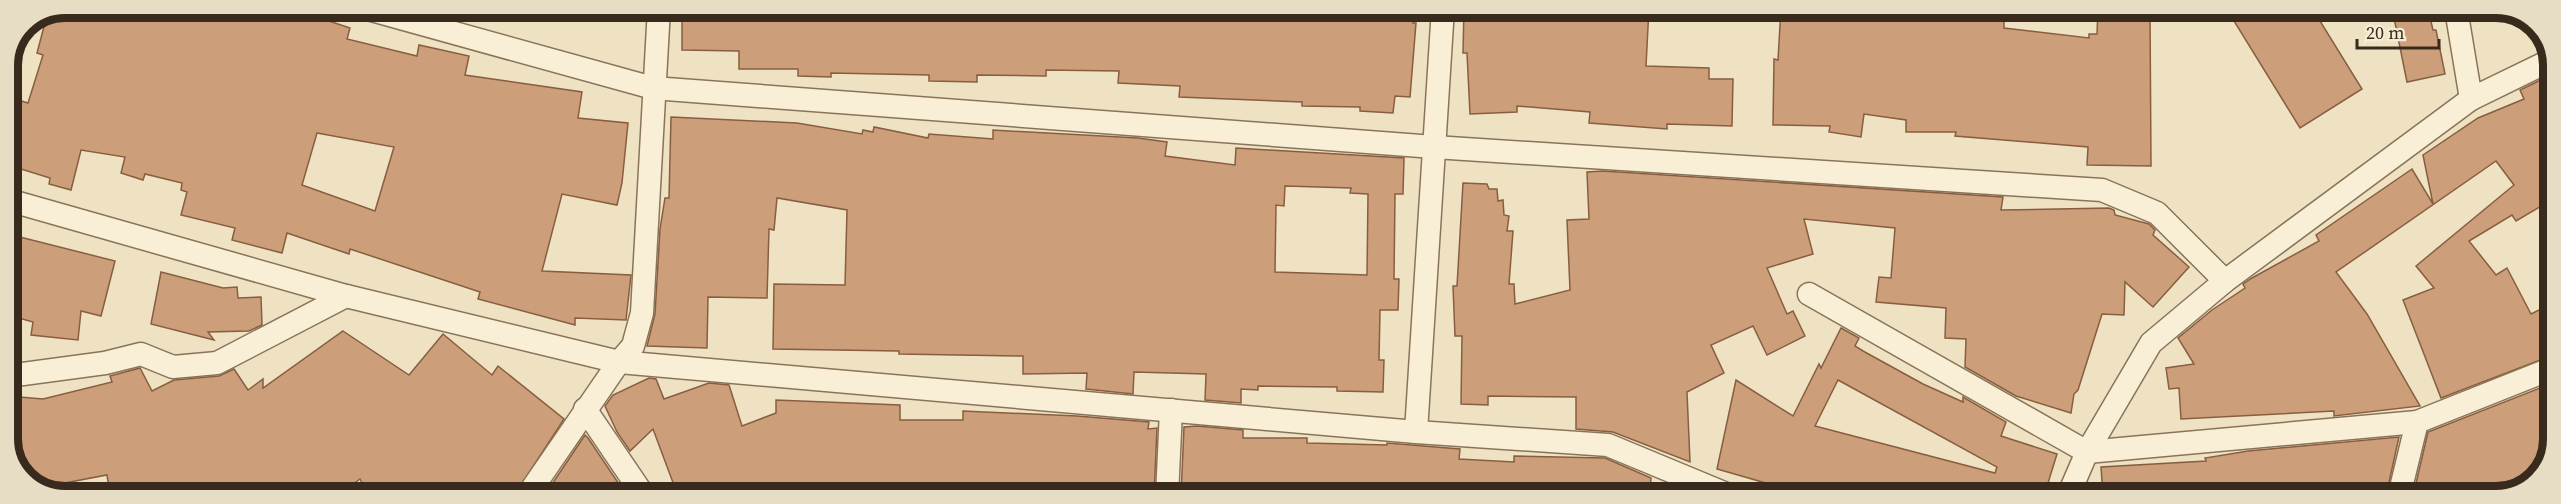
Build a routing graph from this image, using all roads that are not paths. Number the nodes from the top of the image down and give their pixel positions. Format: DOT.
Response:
graph roads {
  1 [pos="400,18"];
  2 [pos="658,18"];
  3 [pos="1442,18"];
  4 [pos="2458,18"];
  5 [pos="2543,64"];
  6 [pos="653,88"];
  7 [pos="2471,99"];
  8 [pos="1434,147"];
  9 [pos="18,203"];
  10 [pos="2224,280"];
  11 [pos="1809,294"];
  12 [pos="346,296"];
  13 [pos="619,362"];
  14 [pos="2543,372"];
  15 [pos="18,374"];
  16 [pos="585,410"];
  17 [pos="1171,410"];
  18 [pos="2416,422"];
  19 [pos="1416,432"];
  20 [pos="2087,452"];
  21 [pos="534,486"];
  22 [pos="637,486"];
  23 [pos="1167,486"];
  24 [pos="1682,486"];
  25 [pos="2072,486"];
  26 [pos="2401,486"];
  1 -- 6 [label="street"];
  2 -- 6 [label="street"];
  3 -- 8 [label="street"];
  4 -- 7 [label="street"];
  5 -- 7 [label="street"];
  6 -- 8 [label="street"];
  6 -- 13 [label="street"];
  7 -- 10 [label="street"];
  8 -- 10 [label="street"];
  8 -- 19 [label="street"];
  9 -- 12 [label="street"];
  10 -- 20 [label="street"];
  11 -- 20 [label="street"];
  12 -- 13 [label="street"];
  12 -- 15 [label="street"];
  13 -- 16 [label="street"];
  13 -- 17 [label="street"];
  14 -- 18 [label="street"];
  16 -- 21 [label="street"];
  16 -- 22 [label="street"];
  17 -- 19 [label="street"];
  17 -- 23 [label="street"];
  18 -- 20 [label="street"];
  18 -- 26 [label="street"];
  19 -- 24 [label="street"];
  20 -- 25 [label="street"];
}
